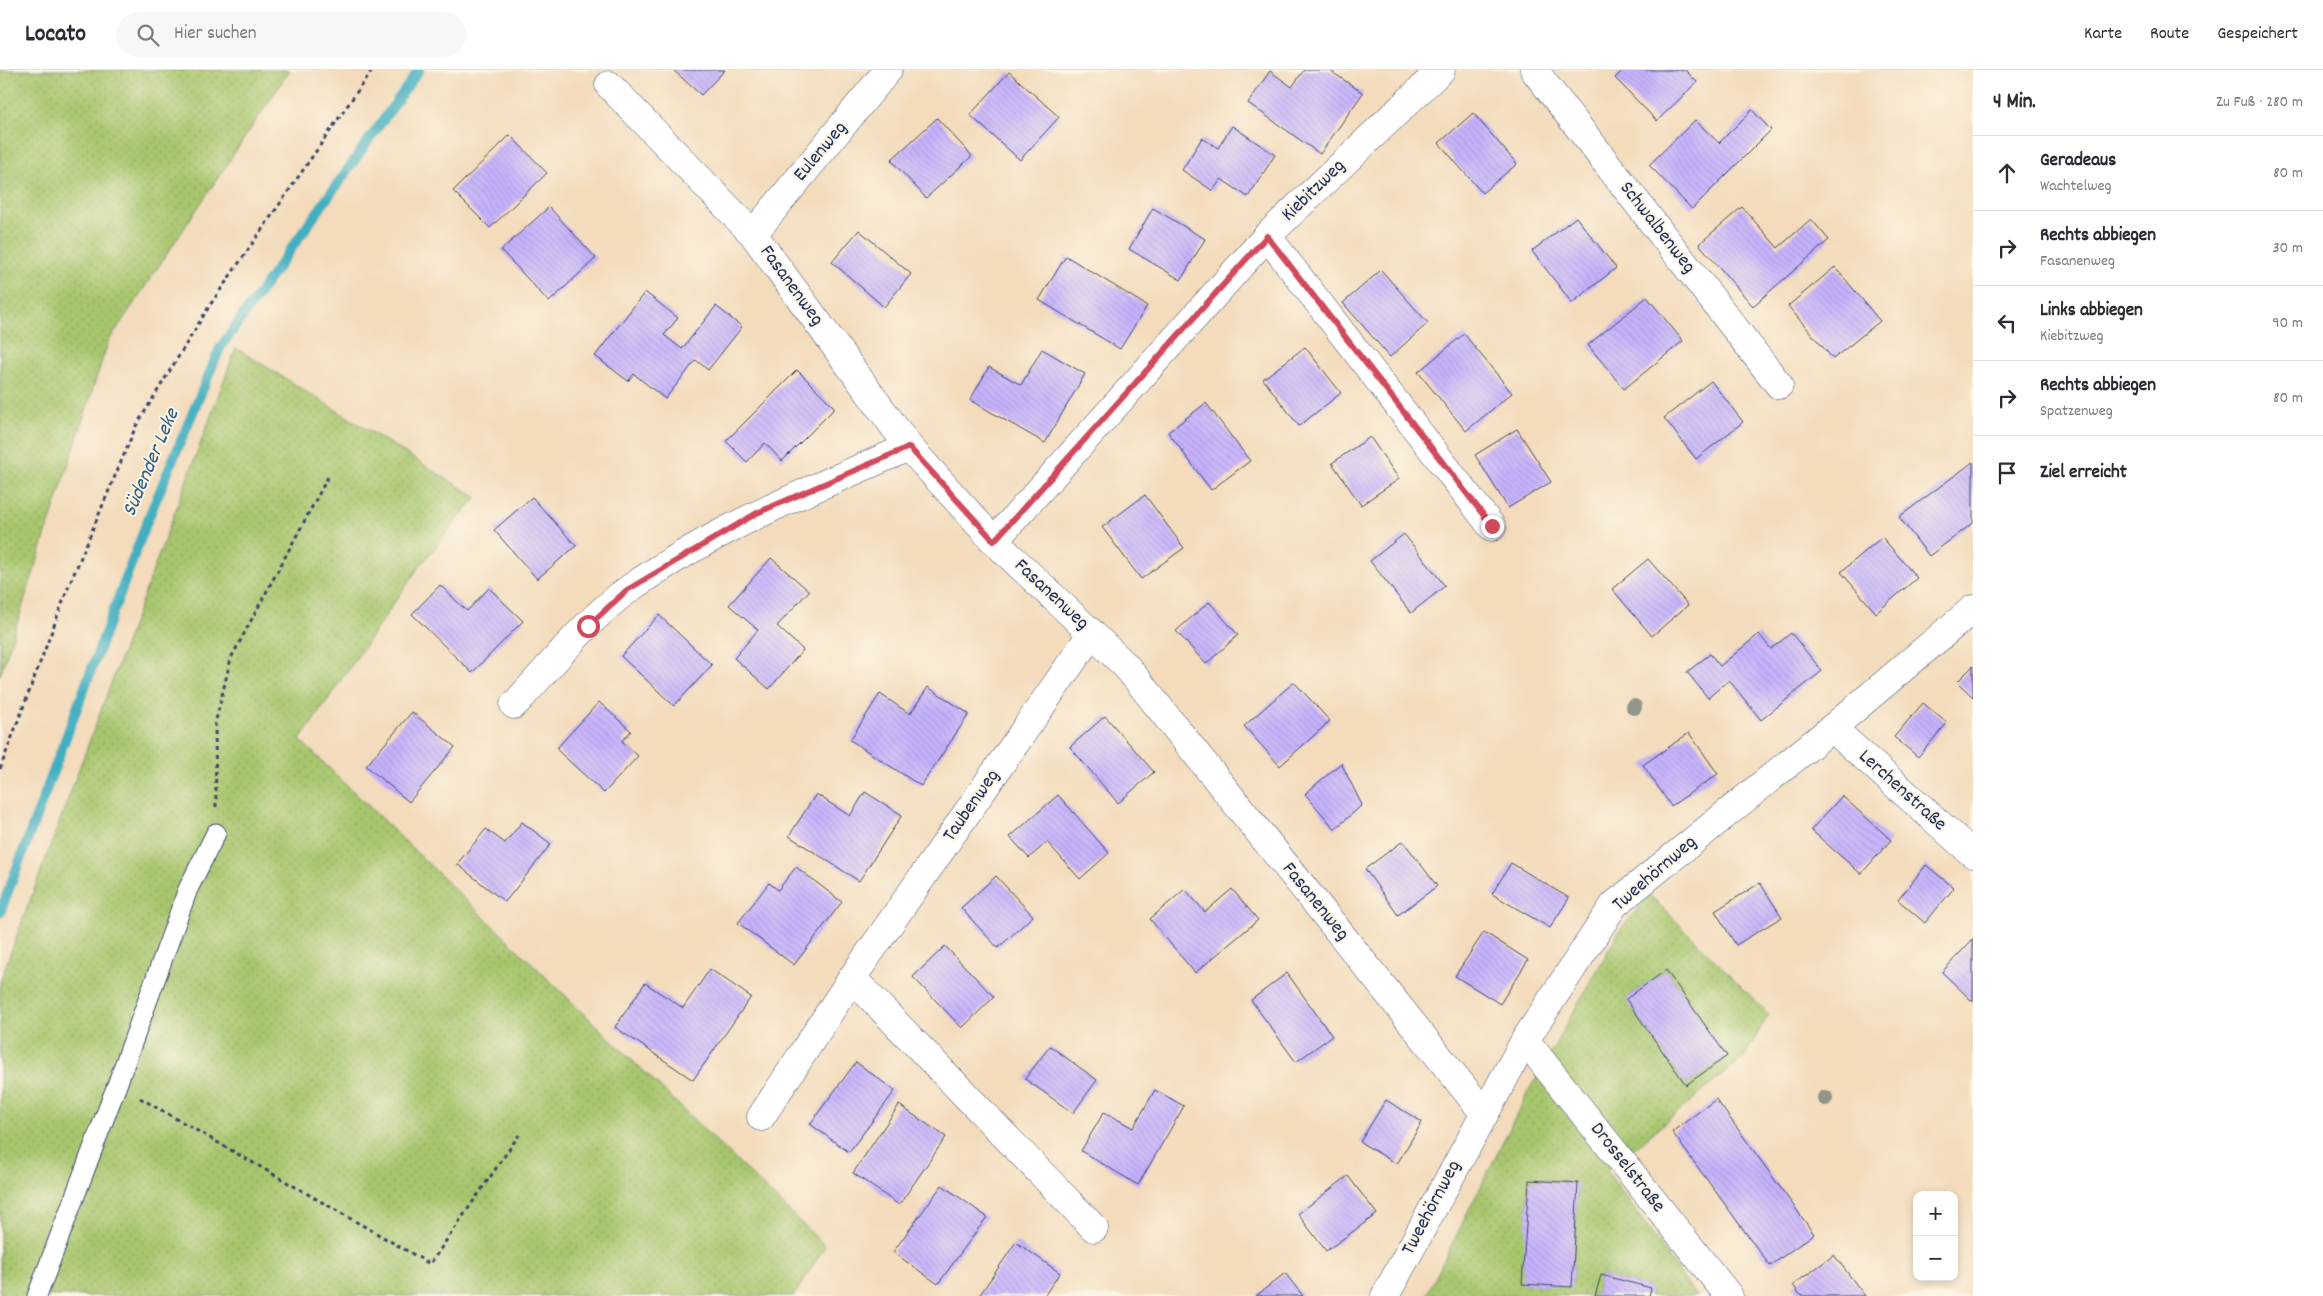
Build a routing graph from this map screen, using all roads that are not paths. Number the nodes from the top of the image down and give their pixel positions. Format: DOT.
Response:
graph roads {
  1 [pos="888,70"];
  2 [pos="1441,70"];
  3 [pos="1534,70"];
  4 [pos="610,85"];
  5 [pos="753,234"];
  6 [pos="1267,236"];
  7 [pos="1779,385"];
  8 [pos="909,447"];
  9 [pos="1492,526"];
  10 [pos="994,541"];
  11 [pos="1973,609"];
  12 [pos="1092,634"];
  13 [pos="514,705"];
  14 [pos="1832,728"];
  15 [pos="216,834"];
  16 [pos="1973,854"];
  17 [pos="852,978"];
  18 [pos="1525,1040"];
  19 [pos="1484,1113"];
  20 [pos="761,1118"];
  21 [pos="1094,1228"];
  22 [pos="37,1296"];
  23 [pos="1385,1296"];
  24 [pos="1729,1296"];
  1 -- 5 [label="street, Eulenweg"];
  2 -- 6 [label="street, Kiebitzweg"];
  3 -- 7 [label="street, Schwalbenweg"];
  4 -- 5 [label="street, Fasanenweg"];
  5 -- 8 [label="street, Fasanenweg"];
  6 -- 9 [label="street"];
  6 -- 10 [label="street, Kiebitzweg"];
  8 -- 10 [label="street, Fasanenweg"];
  8 -- 13 [label="street"];
  10 -- 12 [label="street, Fasanenweg"];
  11 -- 14 [label="street, Tweehörnweg"];
  12 -- 17 [label="street, Taubenweg"];
  12 -- 19 [label="street, Fasanenweg"];
  14 -- 16 [label="street, Lerchenstraße"];
  14 -- 18 [label="street, Tweehörnweg"];
  15 -- 22 [label="lane"];
  17 -- 20 [label="street, Taubenweg"];
  17 -- 21 [label="street"];
  18 -- 19 [label="street, Tweehörnweg"];
  18 -- 24 [label="street, Drosselstraße"];
  19 -- 23 [label="street, Tweehörnweg"];
}
